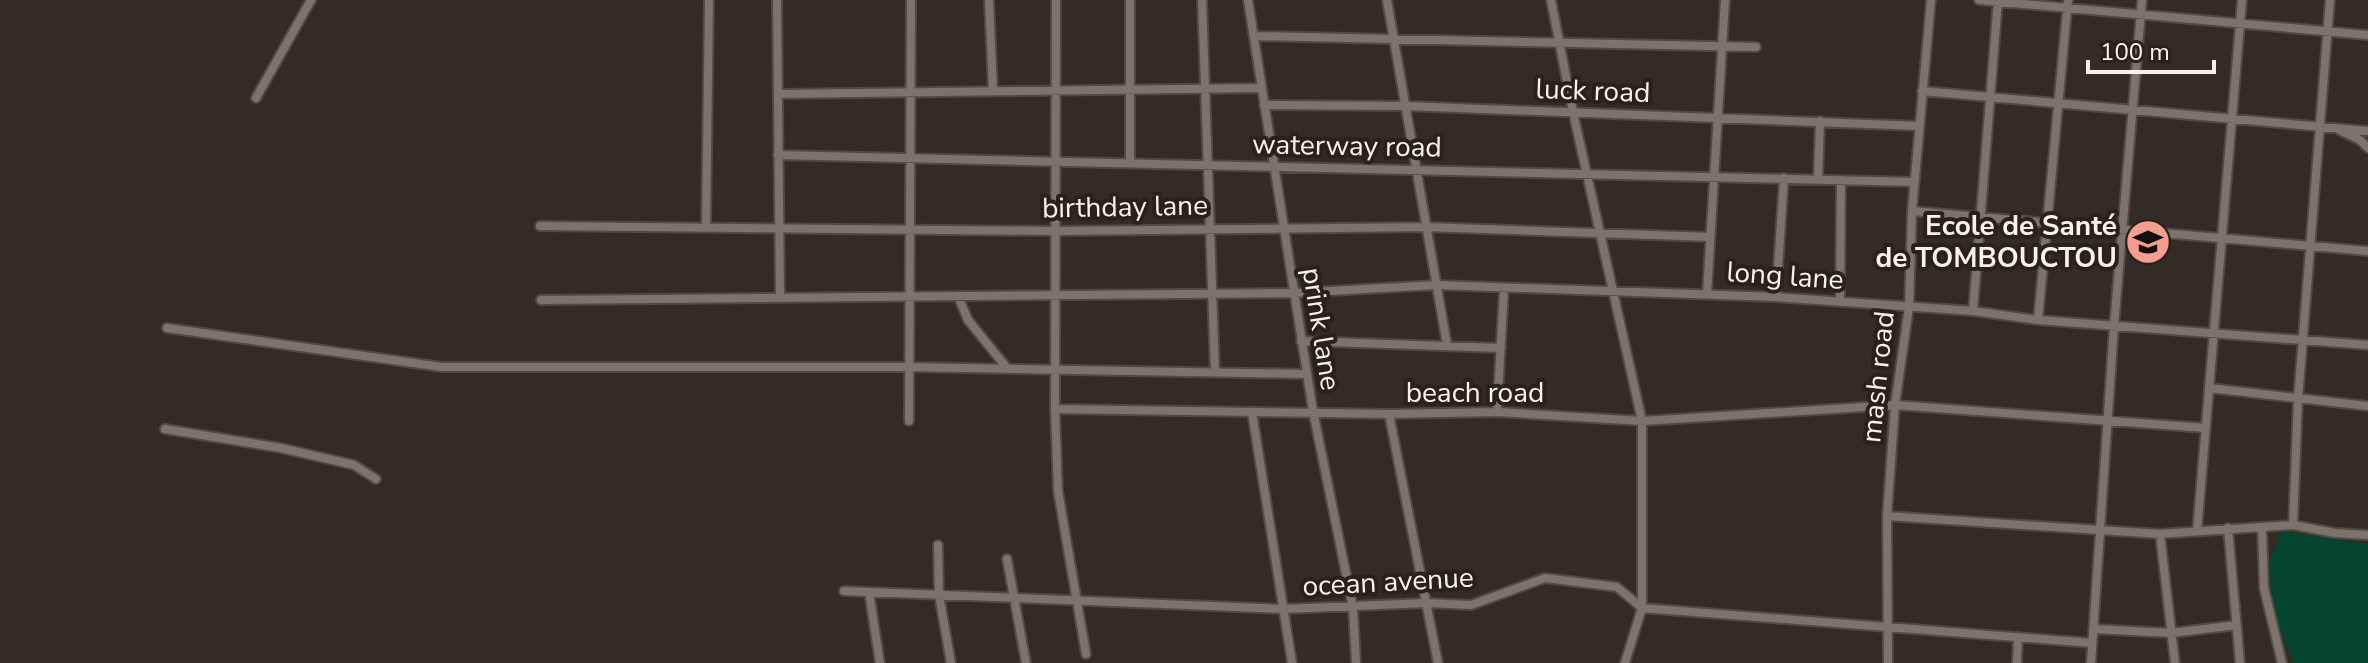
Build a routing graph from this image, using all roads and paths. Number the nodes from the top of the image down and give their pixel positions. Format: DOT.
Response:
graph roads {
  1 [pos="311,0"];
  2 [pos="709,0"];
  3 [pos="777,0"];
  4 [pos="911,0"];
  5 [pos="989,0"];
  6 [pos="1056,0"];
  7 [pos="1130,0"];
  8 [pos="1202,0"];
  9 [pos="1248,0"];
  10 [pos="1387,0"];
  11 [pos="1551,0"];
  12 [pos="1725,0"];
  13 [pos="1931,0"];
  14 [pos="1979,0"];
  15 [pos="2142,0"];
  16 [pos="2242,0"];
  17 [pos="2330,0"];
  18 [pos="1998,1"];
  19 [pos="2067,4"];
  20 [pos="2140,14"];
  21 [pos="2240,23"];
  22 [pos="2328,31"];
  23 [pos="2368,35"];
  24 [pos="1254,36"];
  25 [pos="1394,39"];
  26 [pos="1559,42"];
  27 [pos="1723,45"];
  28 [pos="1756,47"];
  29 [pos="1205,88"];
  30 [pos="1262,88"];
  31 [pos="1130,89"];
  32 [pos="1055,90"];
  33 [pos="993,91"];
  34 [pos="1922,91"];
  35 [pos="911,93"];
  36 [pos="778,94"];
  37 [pos="1990,96"];
  38 [pos="256,98"];
  39 [pos="2057,102"];
  40 [pos="1264,105"];
  41 [pos="1406,106"];
  42 [pos="2133,108"];
  43 [pos="1573,112"];
  44 [pos="1719,117"];
  45 [pos="2232,117"];
  46 [pos="1820,121"];
  47 [pos="1919,126"];
  48 [pos="2319,127"];
  49 [pos="2335,128"];
  50 [pos="2368,131"];
  51 [pos="2368,148"];
  52 [pos="778,155"];
  53 [pos="910,158"];
  54 [pos="1055,161"];
  55 [pos="1130,163"];
  56 [pos="1208,165"];
  57 [pos="1273,166"];
  58 [pos="1417,170"];
  59 [pos="1587,174"];
  60 [pos="1714,177"];
  61 [pos="1784,178"];
  62 [pos="1818,179"];
  63 [pos="1841,180"];
  64 [pos="1914,182"];
  65 [pos="1912,211"];
  66 [pos="1980,217"];
  67 [pos="2047,223"];
  68 [pos="540,226"];
  69 [pos="706,227"];
  70 [pos="1427,227"];
  71 [pos="779,228"];
  72 [pos="1282,228"];
  73 [pos="910,229"];
  74 [pos="1210,229"];
  75 [pos="2123,230"];
  76 [pos="1055,231"];
  77 [pos="1601,232"];
  78 [pos="1710,237"];
  79 [pos="2222,238"];
  80 [pos="2311,246"];
  81 [pos="2368,251"];
  82 [pos="1437,285"];
  83 [pos="1504,288"];
  84 [pos="1612,292"];
  85 [pos="1294,293"];
  86 [pos="1707,293"];
  87 [pos="1213,294"];
  88 [pos="1055,295"];
  89 [pos="958,296"];
  90 [pos="910,297"];
  91 [pos="1776,297"];
  92 [pos="780,298"];
  93 [pos="541,300"];
  94 [pos="1840,302"];
  95 [pos="1909,307"];
  96 [pos="1973,311"];
  97 [pos="2038,320"];
  98 [pos="2114,326"];
  99 [pos="167,328"];
  100 [pos="2214,333"];
  101 [pos="2304,340"];
  102 [pos="1301,341"];
  103 [pos="1447,345"];
  104 [pos="2368,345"];
  105 [pos="1501,348"];
  106 [pos="909,367"];
  107 [pos="1007,368"];
  108 [pos="1055,369"];
  109 [pos="1215,372"];
  110 [pos="1306,374"];
  111 [pos="2209,388"];
  112 [pos="2298,399"];
  113 [pos="1895,405"];
  114 [pos="2368,406"];
  115 [pos="1055,409"];
  116 [pos="1313,411"];
  117 [pos="1252,412"];
  118 [pos="1497,412"];
  119 [pos="1389,414"];
  120 [pos="909,421"];
  121 [pos="1642,421"];
  122 [pos="2108,421"];
  123 [pos="2206,428"];
  124 [pos="165,429"];
  125 [pos="376,479"];
  126 [pos="1887,516"];
  127 [pos="2293,525"];
  128 [pos="2262,527"];
  129 [pos="2228,528"];
  130 [pos="2101,530"];
  131 [pos="2197,531"];
  132 [pos="2160,534"];
  133 [pos="2368,535"];
  134 [pos="938,545"];
  135 [pos="1007,559"];
  136 [pos="844,591"];
  137 [pos="869,592"];
  138 [pos="939,595"];
  139 [pos="1015,598"];
  140 [pos="1077,601"];
  141 [pos="1426,603"];
  142 [pos="1353,608"];
  143 [pos="1642,608"];
  144 [pos="1284,609"];
  145 [pos="2237,625"];
  146 [pos="1889,626"];
  147 [pos="2094,629"];
  148 [pos="2171,633"];
  149 [pos="2018,637"];
  150 [pos="2092,643"];
  151 [pos="1086,654"];
  152 [pos="880,663"];
  153 [pos="951,663"];
  154 [pos="1026,663"];
  155 [pos="1292,663"];
  156 [pos="1356,663"];
  157 [pos="1438,663"];
  158 [pos="1625,663"];
  159 [pos="1888,663"];
  160 [pos="2017,663"];
  161 [pos="2091,663"];
  162 [pos="2175,663"];
  163 [pos="2240,663"];
  164 [pos="2282,663"];
  1 -- 38 [label="street"];
  2 -- 69 [label="street"];
  3 -- 36 [label="street"];
  4 -- 35 [label="street"];
  5 -- 33 [label="street"];
  6 -- 32 [label="street"];
  7 -- 31 [label="street"];
  8 -- 29 [label="street"];
  9 -- 24 [label="street, prink lane"];
  10 -- 25 [label="street"];
  11 -- 26 [label="street"];
  12 -- 27 [label="street"];
  13 -- 34 [label="street, mash road"];
  14 -- 18 [label="street"];
  15 -- 20 [label="street"];
  16 -- 21 [label="street"];
  17 -- 22 [label="street"];
  18 -- 19 [label="street"];
  18 -- 37 [label="street"];
  19 -- 20 [label="street"];
  19 -- 39 [label="street"];
  20 -- 21 [label="street"];
  20 -- 42 [label="street"];
  21 -- 22 [label="street"];
  21 -- 45 [label="street"];
  22 -- 23 [label="street"];
  22 -- 48 [label="street"];
  24 -- 25 [label="street"];
  24 -- 30 [label="street, prink lane"];
  25 -- 26 [label="street"];
  25 -- 41 [label="street"];
  26 -- 27 [label="street"];
  26 -- 43 [label="street"];
  27 -- 28 [label="street"];
  27 -- 44 [label="street"];
  29 -- 30 [label="street"];
  29 -- 31 [label="street"];
  29 -- 56 [label="street"];
  30 -- 40 [label="street, prink lane"];
  31 -- 32 [label="street"];
  31 -- 55 [label="street"];
  32 -- 33 [label="street"];
  32 -- 54 [label="street"];
  33 -- 35 [label="street"];
  34 -- 37 [label="street"];
  34 -- 47 [label="street, mash road"];
  35 -- 36 [label="street"];
  35 -- 53 [label="street"];
  36 -- 52 [label="street"];
  37 -- 39 [label="street"];
  37 -- 66 [label="street"];
  39 -- 42 [label="street"];
  39 -- 67 [label="street"];
  40 -- 41 [label="street, luck road"];
  40 -- 57 [label="street, prink lane"];
  41 -- 43 [label="street, luck road"];
  41 -- 58 [label="street"];
  42 -- 45 [label="street"];
  42 -- 75 [label="street"];
  43 -- 44 [label="street, luck road"];
  43 -- 59 [label="street"];
  44 -- 46 [label="street, luck road"];
  44 -- 60 [label="street"];
  45 -- 48 [label="street"];
  45 -- 79 [label="street"];
  46 -- 47 [label="street, luck road"];
  46 -- 62 [label="street"];
  47 -- 64 [label="street, mash road"];
  48 -- 49 [label="street"];
  48 -- 80 [label="street"];
  49 -- 50 [label="street"];
  49 -- 51 [label="street"];
  52 -- 53 [label="street, waterway road"];
  52 -- 71 [label="street"];
  53 -- 54 [label="street, waterway road"];
  53 -- 73 [label="street"];
  54 -- 55 [label="street, waterway road"];
  54 -- 76 [label="street"];
  55 -- 56 [label="street, waterway road"];
  56 -- 57 [label="street, waterway road"];
  56 -- 74 [label="street"];
  57 -- 58 [label="street, waterway road"];
  57 -- 72 [label="street, prink lane"];
  58 -- 59 [label="street, waterway road"];
  58 -- 70 [label="street"];
  59 -- 60 [label="street, waterway road"];
  59 -- 77 [label="street"];
  60 -- 61 [label="street, waterway road"];
  60 -- 78 [label="street"];
  61 -- 62 [label="street, waterway road"];
  61 -- 91 [label="street"];
  62 -- 63 [label="street, waterway road"];
  63 -- 64 [label="street, waterway road"];
  63 -- 94 [label="street"];
  64 -- 65 [label="street, mash road"];
  65 -- 66 [label="street"];
  65 -- 95 [label="street, mash road"];
  66 -- 67 [label="street"];
  66 -- 96 [label="street"];
  67 -- 75 [label="street"];
  67 -- 97 [label="street"];
  68 -- 69 [label="street, birthday lane"];
  69 -- 71 [label="street, birthday lane"];
  70 -- 72 [label="street, birthday lane"];
  70 -- 77 [label="street, birthday lane"];
  70 -- 82 [label="street"];
  71 -- 73 [label="street, birthday lane"];
  71 -- 92 [label="street"];
  72 -- 74 [label="street, birthday lane"];
  72 -- 85 [label="street, prink lane"];
  73 -- 76 [label="street, birthday lane"];
  73 -- 90 [label="street"];
  74 -- 76 [label="street, birthday lane"];
  74 -- 87 [label="street"];
  75 -- 79 [label="street"];
  75 -- 98 [label="street"];
  76 -- 88 [label="street"];
  77 -- 78 [label="street, birthday lane"];
  77 -- 84 [label="street"];
  78 -- 86 [label="street"];
  79 -- 80 [label="street"];
  79 -- 100 [label="street"];
  80 -- 81 [label="street"];
  80 -- 101 [label="street"];
  82 -- 83 [label="street, long lane"];
  82 -- 85 [label="street, long lane"];
  82 -- 103 [label="street"];
  83 -- 84 [label="street, long lane"];
  83 -- 105 [label="street"];
  84 -- 86 [label="street, long lane"];
  84 -- 121 [label="street"];
  85 -- 87 [label="street, long lane"];
  85 -- 102 [label="street, prink lane"];
  86 -- 91 [label="street, long lane"];
  87 -- 88 [label="street, long lane"];
  87 -- 109 [label="street"];
  88 -- 89 [label="street, long lane"];
  88 -- 108 [label="street"];
  89 -- 90 [label="street, long lane"];
  89 -- 107 [label="street"];
  90 -- 92 [label="street, long lane"];
  90 -- 106 [label="street"];
  91 -- 94 [label="street, long lane"];
  92 -- 93 [label="street, long lane"];
  94 -- 95 [label="street, long lane"];
  95 -- 96 [label="street, long lane"];
  95 -- 113 [label="street, mash road"];
  96 -- 97 [label="street, long lane"];
  97 -- 98 [label="street, long lane"];
  98 -- 100 [label="street, long lane"];
  98 -- 122 [label="street"];
  99 -- 106 [label="street"];
  100 -- 101 [label="street, long lane"];
  100 -- 111 [label="street"];
  101 -- 104 [label="street, long lane"];
  101 -- 112 [label="street"];
  102 -- 103 [label="street"];
  102 -- 110 [label="street, prink lane"];
  103 -- 105 [label="street"];
  105 -- 118 [label="street"];
  106 -- 107 [label="street"];
  106 -- 120 [label="street"];
  107 -- 108 [label="street"];
  108 -- 109 [label="street"];
  108 -- 115 [label="street"];
  109 -- 110 [label="street"];
  110 -- 116 [label="street, prink lane"];
  111 -- 112 [label="street"];
  111 -- 123 [label="street"];
  112 -- 114 [label="street"];
  112 -- 127 [label="street"];
  113 -- 121 [label="street, beach road"];
  113 -- 122 [label="street, beach road"];
  113 -- 126 [label="street, mash road"];
  115 -- 117 [label="street, beach road"];
  115 -- 140 [label="street"];
  116 -- 117 [label="street, beach road"];
  116 -- 119 [label="street, beach road"];
  116 -- 142 [label="street, prink lane"];
  117 -- 144 [label="street"];
  118 -- 119 [label="street, beach road"];
  118 -- 121 [label="street, beach road"];
  119 -- 141 [label="street"];
  121 -- 143 [label="street"];
  122 -- 123 [label="street, beach road"];
  122 -- 130 [label="street"];
  123 -- 131 [label="street"];
  124 -- 125 [label="street"];
  126 -- 130 [label="street"];
  126 -- 146 [label="street, mash road"];
  127 -- 128 [label="street"];
  127 -- 133 [label="street"];
  128 -- 129 [label="street"];
  128 -- 164 [label="street"];
  129 -- 131 [label="street"];
  129 -- 145 [label="street"];
  130 -- 132 [label="street"];
  130 -- 147 [label="street"];
  131 -- 132 [label="street"];
  132 -- 148 [label="street"];
  134 -- 138 [label="street"];
  135 -- 139 [label="street"];
  136 -- 137 [label="street, ocean avenue"];
  137 -- 138 [label="street, ocean avenue"];
  137 -- 152 [label="street"];
  138 -- 139 [label="street, ocean avenue"];
  138 -- 153 [label="street"];
  139 -- 140 [label="street, ocean avenue"];
  139 -- 154 [label="street"];
  140 -- 144 [label="street, ocean avenue"];
  140 -- 151 [label="street"];
  141 -- 142 [label="street, ocean avenue"];
  141 -- 143 [label="street, ocean avenue"];
  141 -- 157 [label="street"];
  142 -- 144 [label="street, ocean avenue"];
  142 -- 156 [label="street, prink lane"];
  143 -- 146 [label="street"];
  143 -- 158 [label="street"];
  144 -- 155 [label="street"];
  145 -- 148 [label="street"];
  145 -- 163 [label="street"];
  146 -- 149 [label="street"];
  146 -- 159 [label="street, mash road"];
  147 -- 148 [label="street"];
  147 -- 150 [label="street"];
  148 -- 162 [label="street"];
  149 -- 150 [label="street"];
  149 -- 160 [label="street"];
  150 -- 161 [label="street"];
}
